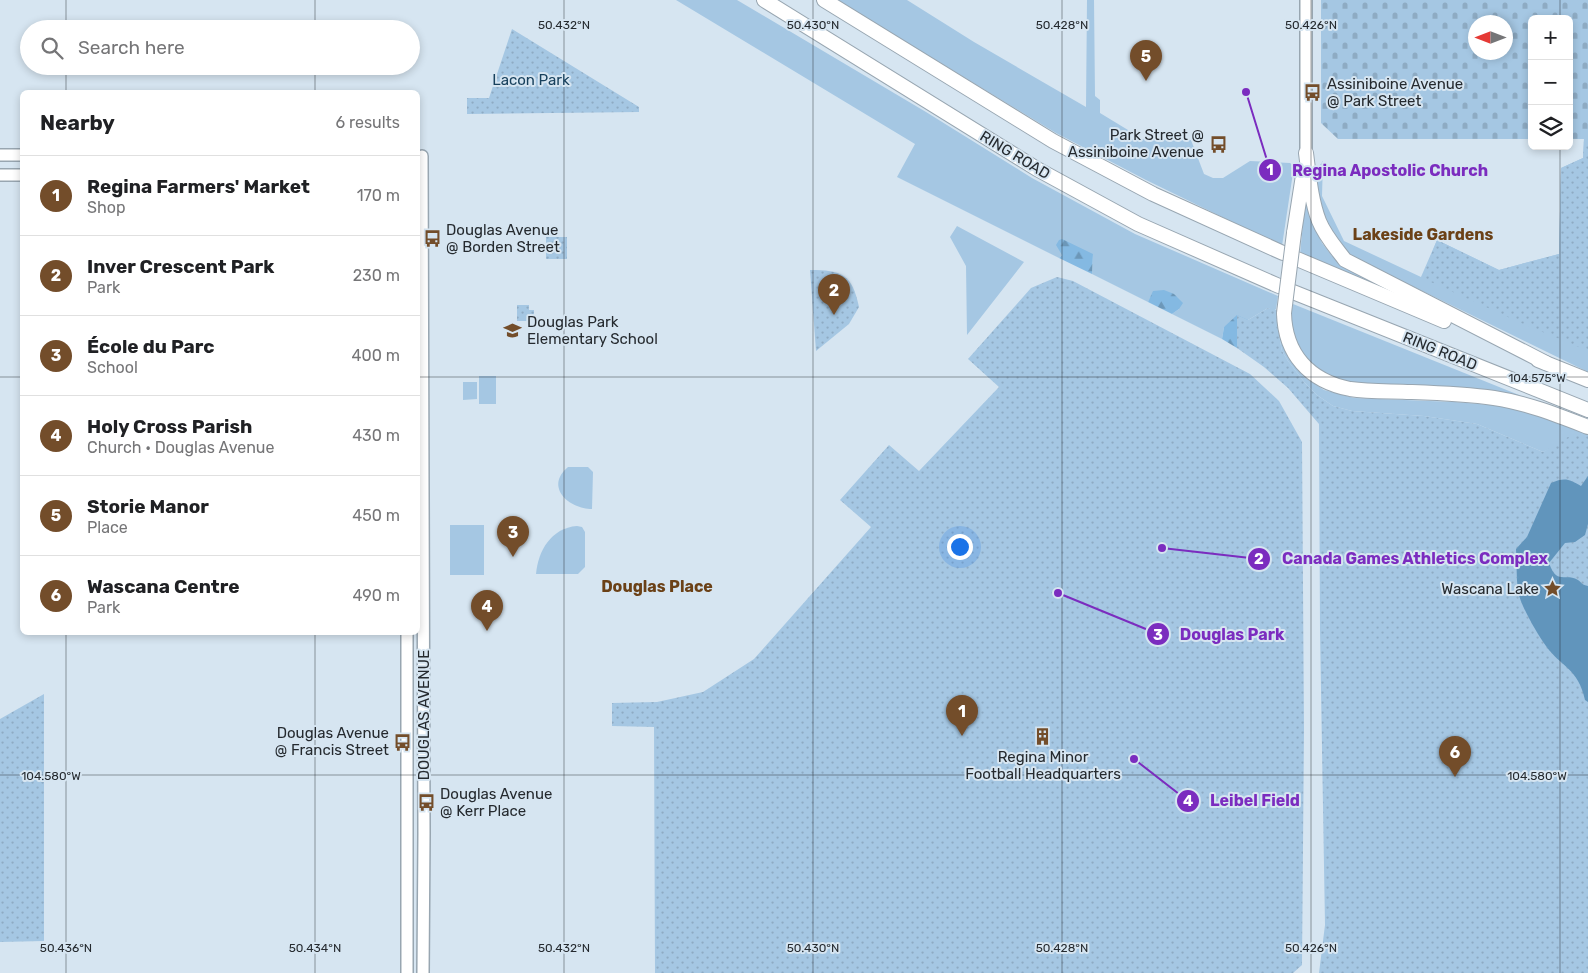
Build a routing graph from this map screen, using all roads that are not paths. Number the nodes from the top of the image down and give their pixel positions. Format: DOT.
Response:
graph roads {
  1 [pos="764,0"];
  2 [pos="824,0"];
  3 [pos="1306,0"];
  4 [pos="1306,153"];
  5 [pos="0,155"];
  6 [pos="20,155"];
  7 [pos="420,156"];
  8 [pos="0,175"];
  9 [pos="20,175"];
  10 [pos="420,175"];
  11 [pos="1283,253"];
  12 [pos="1298,259"];
  13 [pos="1279,286"];
  14 [pos="1293,292"];
  15 [pos="1546,363"];
  16 [pos="1588,380"];
  17 [pos="1588,410"];
  18 [pos="1588,427"];
  19 [pos="407,635"];
  20 [pos="408,973"];
  21 [pos="423,973"];
  1 -- 13 [label="highway, RING ROAD"];
  2 -- 11 [label="highway"];
  3 -- 4 [label="street"];
  4 -- 15 [label="highway"];
  4 -- 18 [label="highway, bridge"];
  5 -- 6 [label="street"];
  7 -- 10 [label="street, DOUGLAS AVENUE"];
  8 -- 9 [label="street"];
  10 -- 21 [label="street, DOUGLAS AVENUE"];
  12 -- 15 [label="highway, RING ROAD"];
  14 -- 17 [label="highway, RING ROAD"];
  15 -- 16 [label="highway, RING ROAD"];
  19 -- 20 [label="street, DOUGLAS AVENUE"];
}
